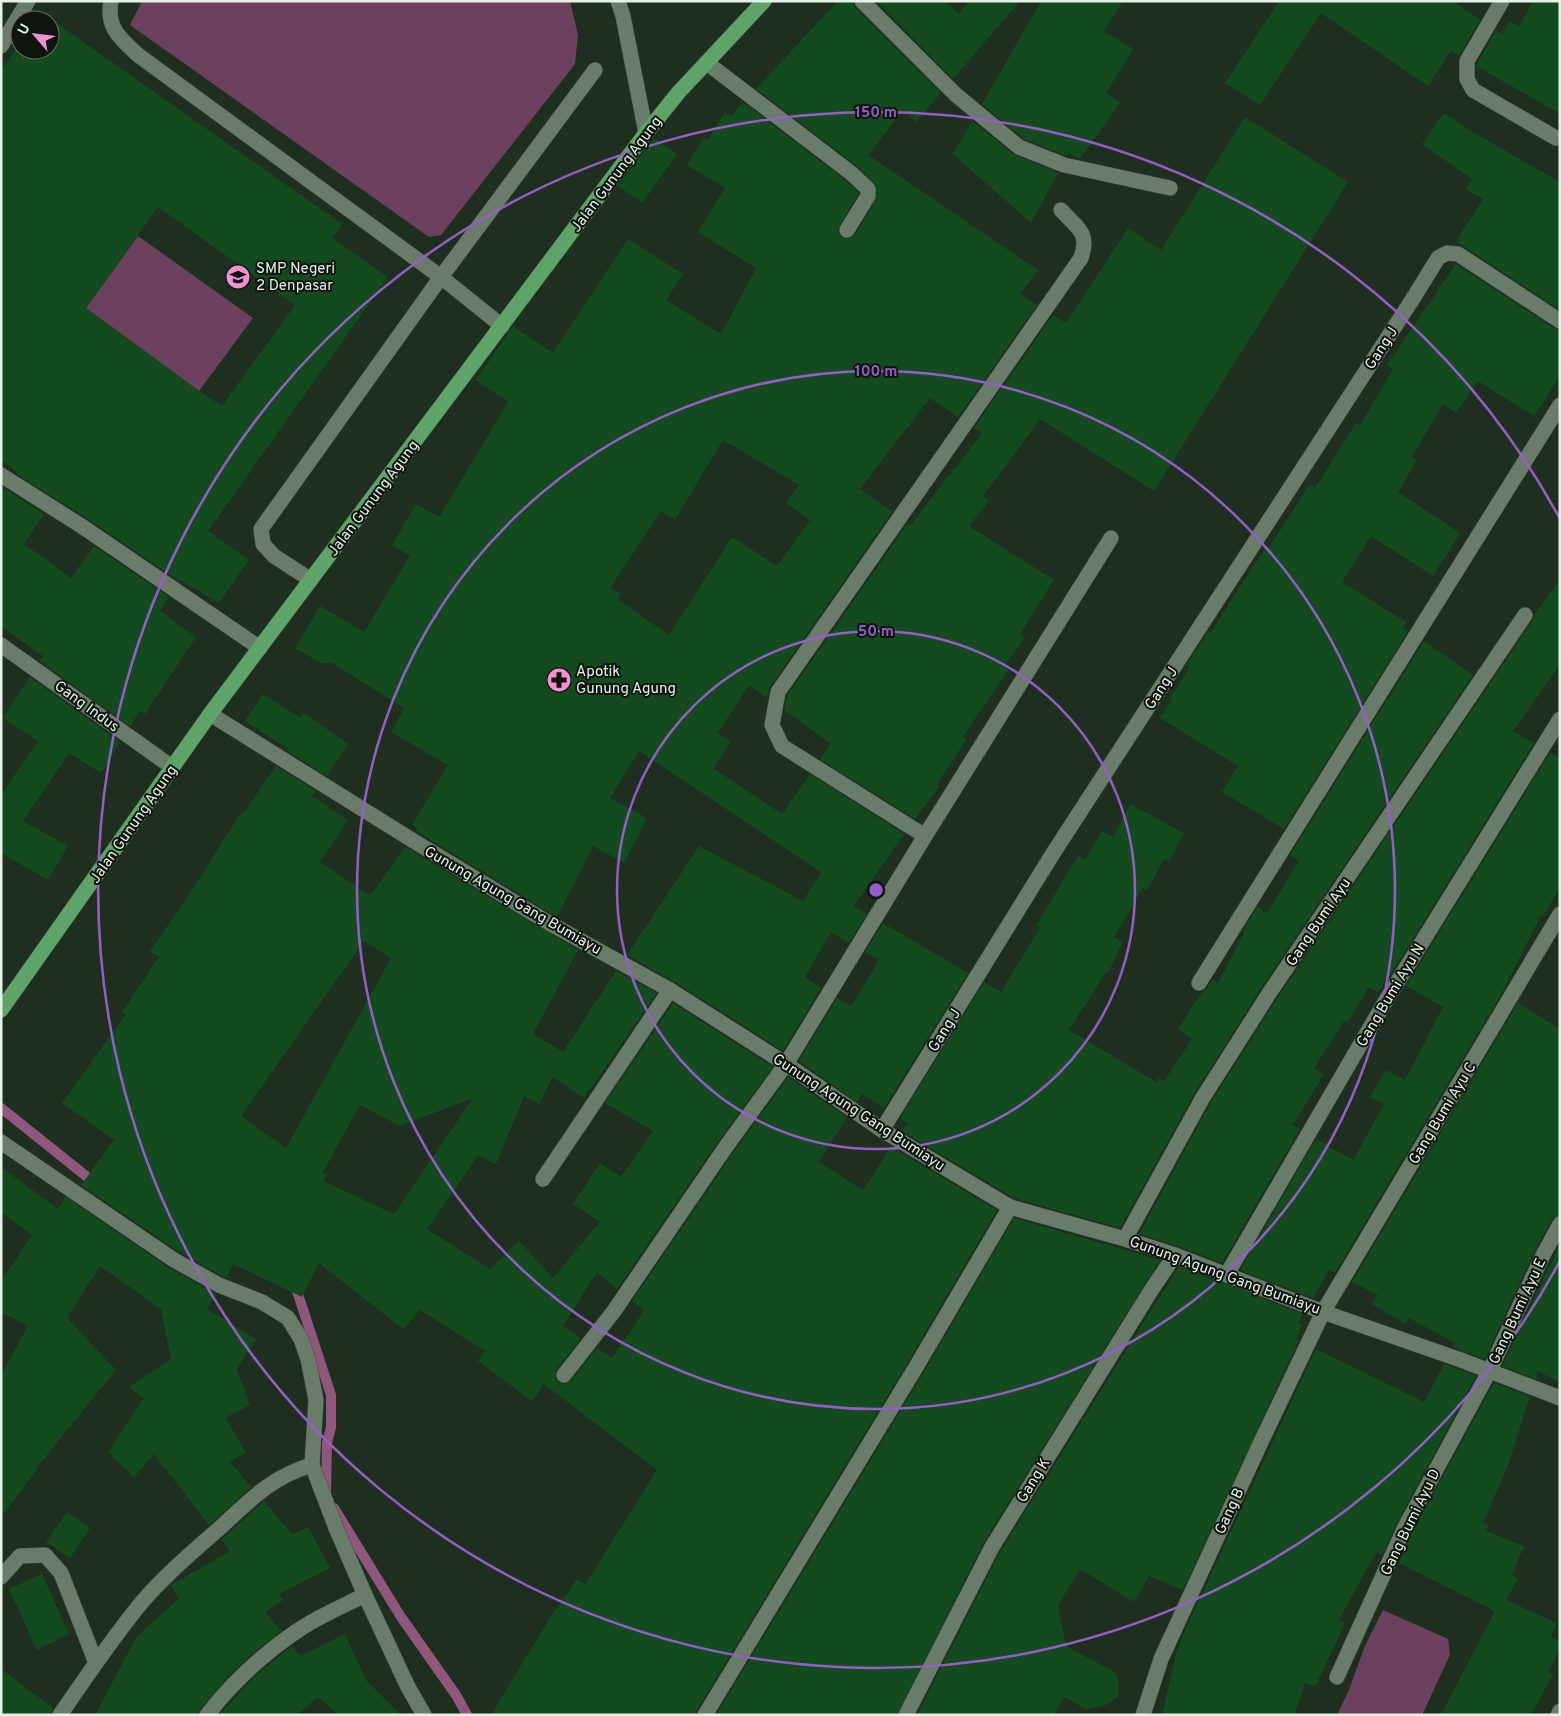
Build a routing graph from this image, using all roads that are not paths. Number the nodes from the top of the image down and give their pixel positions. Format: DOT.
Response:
graph roads {
  1 [pos="28,1"];
  2 [pos="111,1"];
  3 [pos="618,1"];
  4 [pos="764,1"];
  5 [pos="862,1"];
  6 [pos="1502,1"];
  7 [pos="1,46"];
  8 [pos="707,63"];
  9 [pos="595,70"];
  10 [pos="646,133"];
  11 [pos="1556,138"];
  12 [pos="1170,188"];
  13 [pos="1061,210"];
  14 [pos="847,230"];
  15 [pos="441,277"];
  16 [pos="1560,321"];
  17 [pos="502,326"];
  18 [pos="1560,405"];
  19 [pos="1,475"];
  20 [pos="1111,538"];
  21 [pos="311,580"];
  22 [pos="1525,615"];
  23 [pos="1,644"];
  24 [pos="260,648"];
  25 [pos="210,714"];
  26 [pos="1560,719"];
  27 [pos="172,767"];
  28 [pos="925,836"];
  29 [pos="1560,914"];
  30 [pos="1200,983"];
  31 [pos="670,990"];
  32 [pos="1,1010"];
  33 [pos="786,1064"];
  34 [pos="882,1130"];
  35 [pos="1,1142"];
  36 [pos="543,1180"];
  37 [pos="1010,1207"];
  38 [pos="1560,1224"];
  39 [pos="1125,1239"];
  40 [pos="1175,1255"];
  41 [pos="1227,1274"];
  42 [pos="1323,1312"];
  43 [pos="1490,1370"];
  44 [pos="564,1375"];
  45 [pos="1560,1398"];
  46 [pos="312,1465"];
  47 [pos="1,1578"];
  48 [pos="365,1595"];
  49 [pos="96,1663"];
  50 [pos="1337,1677"];
  51 [pos="1560,1711"];
  52 [pos="60,1715"];
  53 [pos="207,1715"];
  54 [pos="424,1715"];
  55 [pos="705,1715"];
  56 [pos="906,1715"];
  57 [pos="1143,1715"];
  58 [pos="1558,1715"];
  1 -- 7 [label="street"];
  2 -- 15 [label="street"];
  3 -- 10 [label="street"];
  4 -- 8 [label="main road, Jalan Gunung Agung"];
  5 -- 12 [label="street"];
  6 -- 11 [label="street"];
  8 -- 10 [label="main road, Jalan Gunung Agung"];
  8 -- 14 [label="street"];
  9 -- 15 [label="street"];
  10 -- 17 [label="main road, Jalan Gunung Agung"];
  13 -- 28 [label="street"];
  15 -- 17 [label="street"];
  15 -- 21 [label="street"];
  16 -- 34 [label="street, Gang J"];
  17 -- 21 [label="main road, Jalan Gunung Agung"];
  18 -- 30 [label="street"];
  19 -- 24 [label="street"];
  20 -- 28 [label="street"];
  21 -- 24 [label="main road, Jalan Gunung Agung"];
  22 -- 39 [label="street, Gang Bumi Ayu"];
  23 -- 27 [label="street, Gang Indus"];
  24 -- 25 [label="main road, Jalan Gunung Agung"];
  25 -- 27 [label="main road, Jalan Gunung Agung"];
  25 -- 31 [label="street, Gunung Agung Gang Bumiayu"];
  26 -- 41 [label="street, Gang Bumi Ayu N"];
  27 -- 32 [label="main road, Jalan Gunung Agung"];
  28 -- 33 [label="street"];
  29 -- 42 [label="street, Gang Bumi Ayu C"];
  31 -- 33 [label="street, Gunung Agung Gang Bumiayu"];
  31 -- 36 [label="street"];
  33 -- 34 [label="street, Gunung Agung Gang Bumiayu"];
  33 -- 44 [label="street"];
  34 -- 37 [label="street, Gunung Agung Gang Bumiayu"];
  35 -- 46 [label="street"];
  37 -- 39 [label="street, Gunung Agung Gang Bumiayu"];
  37 -- 55 [label="street"];
  38 -- 43 [label="street, Gang Bumi Ayu E"];
  39 -- 40 [label="street, Gunung Agung Gang Bumiayu"];
  40 -- 41 [label="street, Gunung Agung Gang Bumiayu"];
  40 -- 56 [label="street, Gang K"];
  41 -- 42 [label="street, Gunung Agung Gang Bumiayu"];
  42 -- 43 [label="street, Gunung Agung Gang Bumiayu"];
  42 -- 57 [label="street, Gang B"];
  43 -- 45 [label="street, Gunung Agung Gang Bumiayu"];
  43 -- 50 [label="street, Gang Bumi Ayu D"];
  46 -- 48 [label="street"];
  46 -- 49 [label="street"];
  47 -- 49 [label="street"];
  48 -- 53 [label="street"];
  48 -- 54 [label="street"];
  49 -- 52 [label="street"];
  51 -- 58 [label="street"];
}
